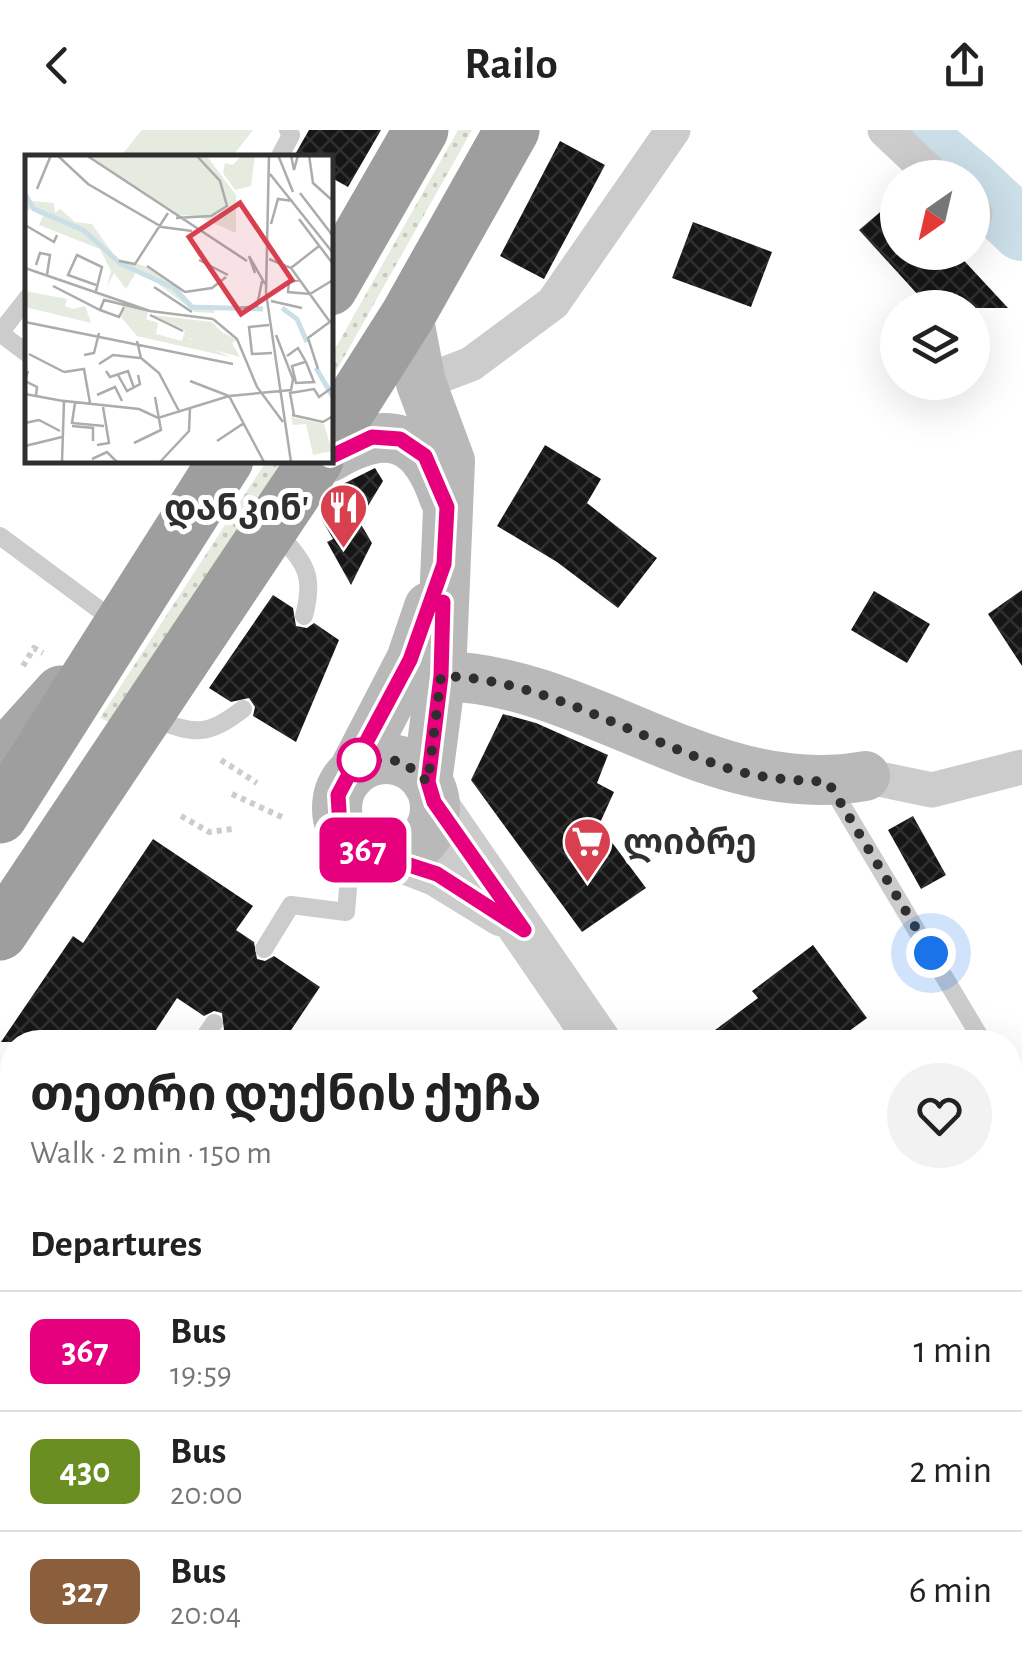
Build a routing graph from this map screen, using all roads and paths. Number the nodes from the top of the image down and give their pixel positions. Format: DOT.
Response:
graph roads {
  1 [pos="421,130"];
  2 [pos="512,130"];
  3 [pos="672,130"];
  4 [pos="885,130"];
  5 [pos="291,132"];
  6 [pos="280,155"];
  7 [pos="917,160"];
  8 [pos="332,285"];
  9 [pos="25,302"];
  10 [pos="408,315"];
  11 [pos="0,333"];
  12 [pos="25,352"];
  13 [pos="421,383"];
  14 [pos="332,440"];
  15 [pos="332,453"];
  16 [pos="225,462"];
  17 [pos="318,462"];
  18 [pos="447,507"];
  19 [pos="273,526"];
  20 [pos="0,536"];
  21 [pos="444,564"];
  22 [pos="304,616"];
  23 [pos="115,633"];
  24 [pos="441,676"];
  25 [pos="243,709"];
  26 [pos="148,717"];
  27 [pos="220,760"];
  28 [pos="0,762"];
  29 [pos="1022,767"];
  30 [pos="354,770"];
  31 [pos="846,779"];
  32 [pos="257,783"];
  33 [pos="431,792"];
  34 [pos="232,794"];
  35 [pos="0,816"];
  36 [pos="181,816"];
  37 [pos="286,819"];
  38 [pos="232,829"];
  39 [pos="375,853"];
  40 [pos="524,930"];
  41 [pos="0,933"];
  42 [pos="264,949"];
  43 [pos="214,1024"];
  44 [pos="210,1030"];
  45 [pos="591,1030"];
  46 [pos="976,1030"];
  1 -- 8 [label="highway"];
  2 -- 10 [label="highway"];
  3 -- 13 [label="street"];
  4 -- 7 [label="street"];
  5 -- 6 [label="lane"];
  9 -- 11 [label="lane"];
  10 -- 13 [label="main road"];
  10 -- 14 [label="highway"];
  11 -- 12 [label="lane"];
  13 -- 18 [label="main road"];
  15 -- 18 [label="main road"];
  16 -- 23 [label="highway"];
  17 -- 19 [label="highway"];
  18 -- 21 [label="main road"];
  19 -- 22 [label="lane"];
  19 -- 26 [label="highway"];
  20 -- 23 [label="lane"];
  21 -- 24 [label="main road"];
  21 -- 30 [label="main road"];
  23 -- 28 [label="main road"];
  23 -- 35 [label="highway"];
  24 -- 31 [label="main road"];
  24 -- 33 [label="main road"];
  25 -- 26 [label="lane"];
  26 -- 41 [label="highway"];
  27 -- 32 [label="path"];
  29 -- 31 [label="street"];
  30 -- 33 [label="main road"];
  30 -- 39 [label="main road"];
  31 -- 46 [label="lane"];
  33 -- 39 [label="main road"];
  33 -- 40 [label="street"];
  34 -- 37 [label="path"];
  36 -- 38 [label="path"];
  39 -- 40 [label="street"];
  39 -- 42 [label="lane"];
  40 -- 45 [label="street"];
  43 -- 44 [label="lane"];
}
